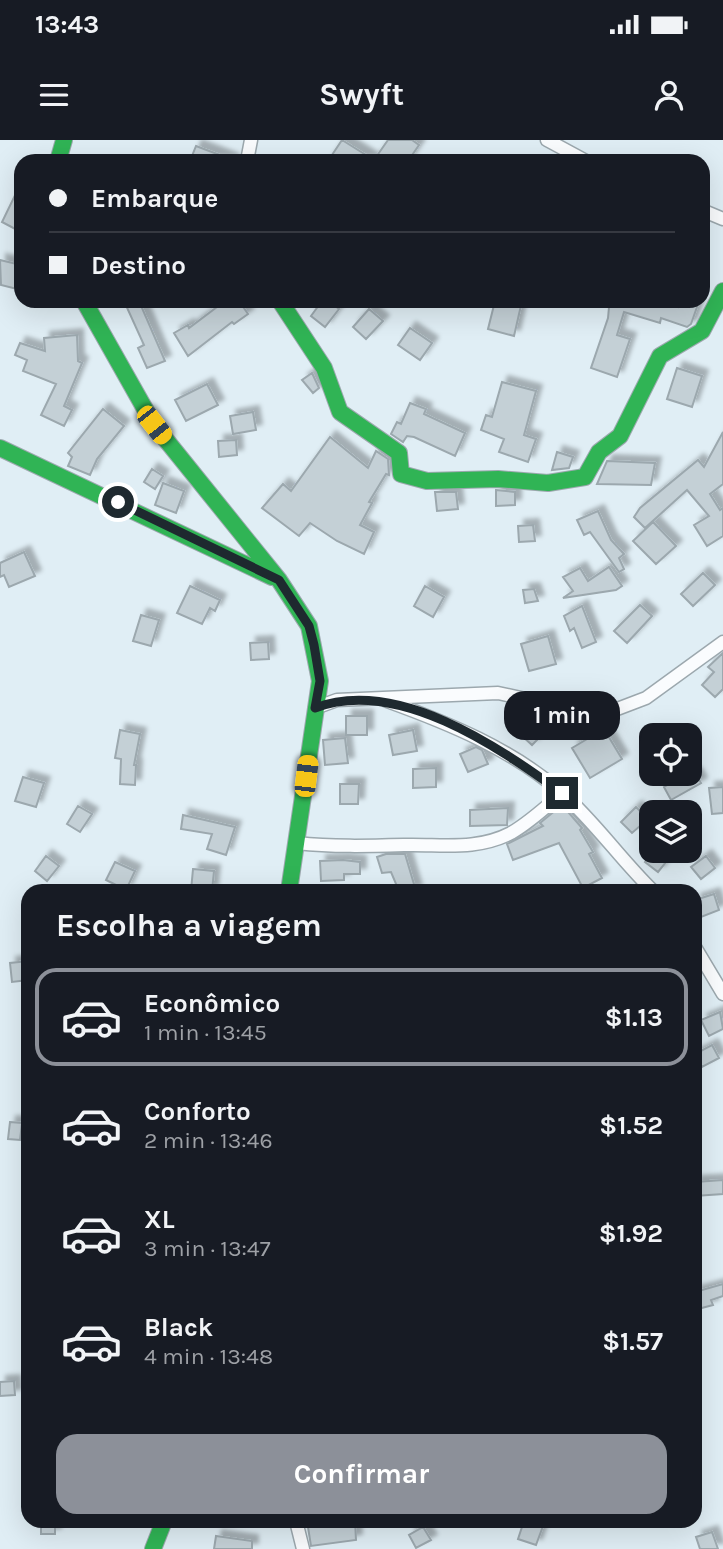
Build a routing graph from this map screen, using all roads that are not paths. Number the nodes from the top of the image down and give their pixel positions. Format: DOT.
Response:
graph roads {
  1 [pos="547,140"];
  2 [pos="573,154"];
  3 [pos="723,291"];
  4 [pos="88,308"];
  5 [pos="285,308"];
  6 [pos="0,448"];
  7 [pos="279,580"];
  8 [pos="723,642"];
  9 [pos="383,700"];
  10 [pos="315,708"];
  11 [pos="562,793"];
  12 [pos="297,843"];
  13 [pos="290,884"];
  14 [pos="646,884"];
  15 [pos="702,959"];
  16 [pos="723,995"];
  17 [pos="161,1528"];
  18 [pos="298,1528"];
  19 [pos="153,1549"];
  20 [pos="303,1549"];
  1 -- 2 [label="street"];
  3 -- 5 [label="street"];
  4 -- 7 [label="street"];
  6 -- 7 [label="street"];
  7 -- 10 [label="street"];
  8 -- 9 [label="street"];
  9 -- 10 [label="street"];
  9 -- 11 [label="street"];
  10 -- 12 [label="street"];
  11 -- 12 [label="street"];
  11 -- 14 [label="street"];
  12 -- 13 [label="street"];
  15 -- 16 [label="street"];
  17 -- 19 [label="street"];
  18 -- 20 [label="street"];
}
